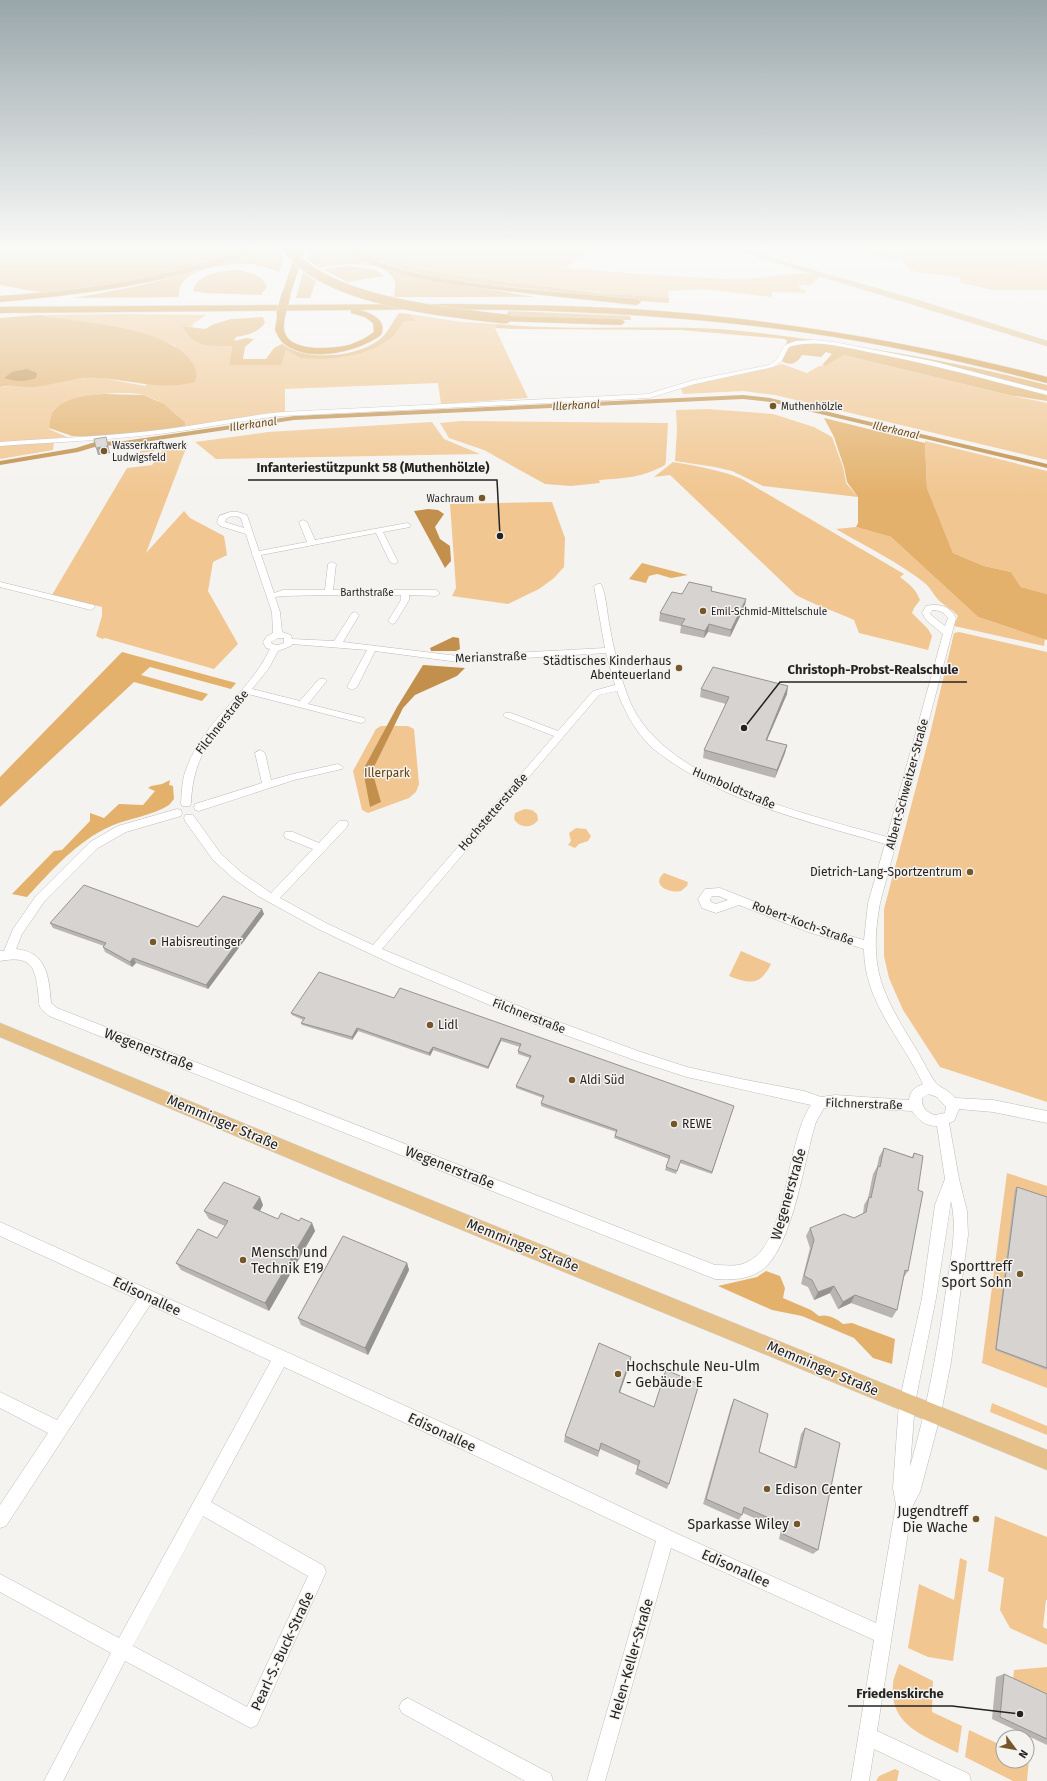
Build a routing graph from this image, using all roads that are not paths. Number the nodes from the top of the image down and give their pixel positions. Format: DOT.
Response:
graph roads {
  1 [pos="280,329"];
  2 [pos="378,329"];
  3 [pos="760,329"];
  4 [pos="789,329"];
  5 [pos="831,329"];
  6 [pos="836,329"];
  7 [pos="1000,329"];
  8 [pos="847,331"];
  9 [pos="863,340"];
  10 [pos="1047,344"];
  11 [pos="1047,374"];
  12 [pos="1047,380"];
  13 [pos="1047,392"];
  14 [pos="0,444"];
  15 [pos="303,522"];
  16 [pos="407,525"];
  17 [pos="379,531"];
  18 [pos="248,532"];
  19 [pos="312,543"];
  20 [pos="255,554"];
  21 [pos="394,562"];
  22 [pos="332,564"];
  23 [pos="0,584"];
  24 [pos="598,586"];
  25 [pos="329,592"];
  26 [pos="405,592"];
  27 [pos="436,593"];
  28 [pos="270,596"];
  29 [pos="91,607"];
  30 [pos="355,615"];
  31 [pos="392,621"];
  32 [pos="947,633"];
  33 [pos="278,635"];
  34 [pos="289,642"];
  35 [pos="337,644"];
  36 [pos="275,648"];
  37 [pos="372,649"];
  38 [pos="610,650"];
  39 [pos="322,681"];
  40 [pos="352,687"];
  41 [pos="620,687"];
  42 [pos="247,691"];
  43 [pos="302,705"];
  44 [pos="508,715"];
  45 [pos="361,720"];
  46 [pos="560,735"];
  47 [pos="260,753"];
  48 [pos="338,767"];
  49 [pos="267,785"];
  50 [pos="186,803"];
  51 [pos="200,807"];
  52 [pos="177,813"];
  53 [pos="189,818"];
  54 [pos="343,824"];
  55 [pos="289,835"];
  56 [pos="891,842"];
  57 [pos="320,848"];
  58 [pos="272,899"];
  59 [pos="739,900"];
  60 [pos="869,946"];
  61 [pos="374,951"];
  62 [pos="7,954"];
  63 [pos="0,1030"];
  64 [pos="932,1088"];
  65 [pos="821,1103"];
  66 [pos="951,1103"];
  67 [pos="916,1106"];
  68 [pos="1047,1117"];
  69 [pos="942,1120"];
  70 [pos="952,1179"];
  71 [pos="0,1229"];
  72 [pos="148,1296"];
  73 [pos="281,1357"];
  74 [pos="0,1400"];
  75 [pos="907,1403"];
  76 [pos="933,1413"];
  77 [pos="60,1430"];
  78 [pos="1047,1460"];
  79 [pos="904,1505"];
  80 [pos="201,1506"];
  81 [pos="0,1520"];
  82 [pos="666,1537"];
  83 [pos="0,1583"];
  84 [pos="883,1635"];
  85 [pos="122,1649"];
  86 [pos="408,1707"];
  87 [pos="866,1736"];
  88 [pos="53,1781"];
  89 [pos="544,1781"];
  90 [pos="596,1781"];
  91 [pos="860,1781"];
  92 [pos="962,1781"];
  1 -- 2 [label="highway, bridge"];
  3 -- 9 [label="highway"];
  4 -- 9 [label="highway"];
  5 -- 8 [label="highway"];
  6 -- 8 [label="highway"];
  7 -- 10 [label="main road"];
  8 -- 11 [label="highway"];
  9 -- 12 [label="highway"];
  13 -- 14 [label="street"];
  15 -- 19 [label="street"];
  16 -- 17 [label="street"];
  17 -- 19 [label="street"];
  17 -- 21 [label="street"];
  18 -- 20 [label="street"];
  19 -- 20 [label="street"];
  20 -- 28 [label="street"];
  22 -- 25 [label="street, Barthstraße"];
  23 -- 29 [label="street"];
  24 -- 38 [label="street, Humboldtstraße"];
  25 -- 26 [label="street, Barthstraße"];
  25 -- 28 [label="street, Barthstraße"];
  26 -- 27 [label="street, Barthstraße"];
  26 -- 31 [label="street, Barthstraße"];
  28 -- 33 [label="street"];
  30 -- 35 [label="street"];
  32 -- 56 [label="street, Albert-Schweitzer-Straße"];
  33 -- 34 [label="street"];
  33 -- 36 [label="street"];
  34 -- 35 [label="street, Merianstraße"];
  34 -- 36 [label="street"];
  35 -- 37 [label="street, Merianstraße"];
  36 -- 42 [label="street, Filchnerstraße"];
  37 -- 38 [label="street, Merianstraße"];
  37 -- 40 [label="street"];
  38 -- 41 [label="street, Humboldtstraße"];
  39 -- 43 [label="street"];
  41 -- 46 [label="street, Hochstetterstraße"];
  41 -- 56 [label="street, Humboldtstraße"];
  42 -- 43 [label="street"];
  42 -- 50 [label="street, Filchnerstraße"];
  43 -- 45 [label="street"];
  44 -- 46 [label="street"];
  46 -- 61 [label="street, Hochstetterstraße"];
  47 -- 49 [label="street"];
  48 -- 49 [label="street"];
  49 -- 51 [label="street"];
  50 -- 51 [label="street"];
  50 -- 52 [label="street"];
  51 -- 53 [label="street"];
  52 -- 53 [label="street"];
  52 -- 62 [label="street, Wegenerstraße"];
  53 -- 58 [label="street, Filchnerstraße"];
  54 -- 57 [label="street"];
  55 -- 57 [label="street"];
  56 -- 60 [label="street, Albert-Schweitzer-Straße"];
  57 -- 58 [label="street"];
  58 -- 61 [label="street, Filchnerstraße"];
  59 -- 60 [label="street, Robert-Koch-Straße"];
  60 -- 64 [label="street, Albert-Schweitzer-Straße"];
  61 -- 65 [label="street, Filchnerstraße"];
  62 -- 65 [label="street, Wegenerstraße"];
  63 -- 75 [label="main road, Memminger Straße"];
  64 -- 66 [label="street, Albert-Schweitzer-Straße"];
  64 -- 67 [label="street"];
  65 -- 67 [label="street, Filchnerstraße"];
  66 -- 68 [label="street"];
  66 -- 69 [label="street"];
  67 -- 69 [label="street"];
  69 -- 70 [label="street"];
  70 -- 75 [label="street"];
  70 -- 76 [label="street"];
  71 -- 72 [label="street, Edisonallee"];
  72 -- 73 [label="street, Edisonallee"];
  72 -- 77 [label="street"];
  73 -- 80 [label="street"];
  73 -- 82 [label="street, Edisonallee"];
  74 -- 77 [label="street"];
  75 -- 76 [label="main road, Memminger Straße"];
  75 -- 79 [label="street"];
  76 -- 78 [label="main road, Memminger Straße"];
  76 -- 79 [label="street"];
  77 -- 81 [label="street"];
  79 -- 84 [label="street"];
  80 -- 85 [label="street"];
  80 -- 85 [label="street, Pearl-S.-Buck-Straße"];
  82 -- 84 [label="street, Edisonallee"];
  82 -- 90 [label="street, Helen-Keller-Straße"];
  83 -- 85 [label="street, Pearl-S.-Buck-Straße"];
  84 -- 87 [label="street"];
  85 -- 88 [label="street"];
  86 -- 89 [label="street"];
  87 -- 91 [label="street"];
  87 -- 92 [label="street"];
}
